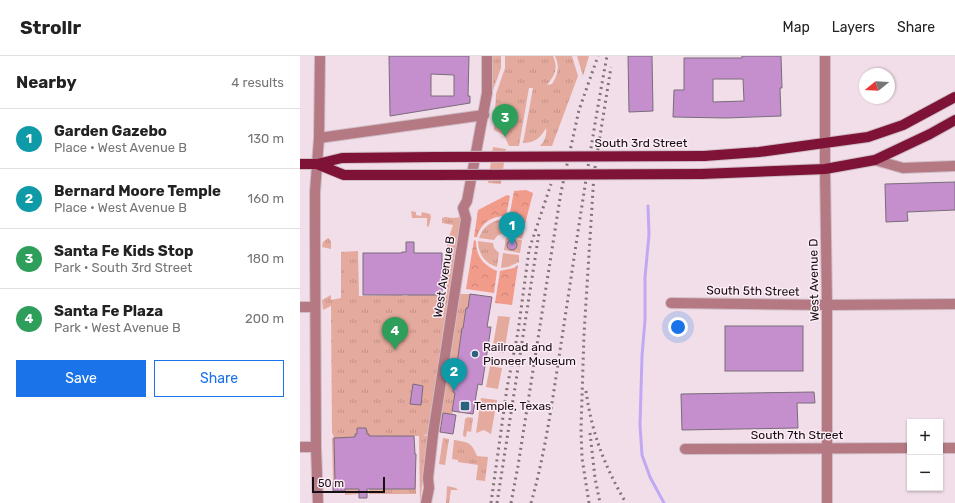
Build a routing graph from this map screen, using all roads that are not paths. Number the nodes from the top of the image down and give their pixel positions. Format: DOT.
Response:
graph roads {
  1 [pos="320,56"];
  2 [pos="488,56"];
  3 [pos="825,56"];
  4 [pos="955,97"];
  5 [pos="484,115"];
  6 [pos="955,120"];
  7 [pos="319,138"];
  8 [pos="825,144"];
  9 [pos="875,160"];
  10 [pos="300,164"];
  11 [pos="317,164"];
  12 [pos="955,166"];
  13 [pos="825,169"];
  14 [pos="671,303"];
  15 [pos="955,304"];
  16 [pos="827,305"];
  17 [pos="300,307"];
  18 [pos="315,307"];
  19 [pos="300,447"];
  20 [pos="316,447"];
  21 [pos="685,448"];
  22 [pos="827,448"];
  23 [pos="907,448"];
  24 [pos="943,448"];
  25 [pos="955,448"];
  26 [pos="318,503"];
  27 [pos="426,503"];
  28 [pos="827,503"];
  1 -- 7 [label="street"];
  2 -- 5 [label="street, West Avenue B"];
  3 -- 8 [label="street, West Avenue D"];
  4 -- 8 [label="main road, South 3rd Street"];
  5 -- 7 [label="street"];
  5 -- 27 [label="street, West Avenue B"];
  6 -- 9 [label="main road, South 3rd Street"];
  7 -- 11 [label="street"];
  8 -- 11 [label="main road, South 3rd Street, bridge"];
  8 -- 13 [label="street, West Avenue D"];
  9 -- 12 [label="street, South 3rd Street"];
  9 -- 13 [label="main road, South 3rd Street"];
  10 -- 11 [label="main road, South 3rd Street"];
  11 -- 13 [label="main road, South 3rd Street, bridge"];
  11 -- 18 [label="street"];
  13 -- 16 [label="street, West Avenue D"];
  14 -- 16 [label="street, South 5th Street"];
  15 -- 16 [label="street, South 5th Street"];
  16 -- 22 [label="street, West Avenue D"];
  17 -- 18 [label="street"];
  18 -- 20 [label="street"];
  19 -- 20 [label="street"];
  20 -- 26 [label="street"];
  21 -- 22 [label="street, South 7th Street"];
  22 -- 23 [label="street, South 7th Street"];
  22 -- 28 [label="street, West Avenue D"];
  24 -- 25 [label="street"];
}
